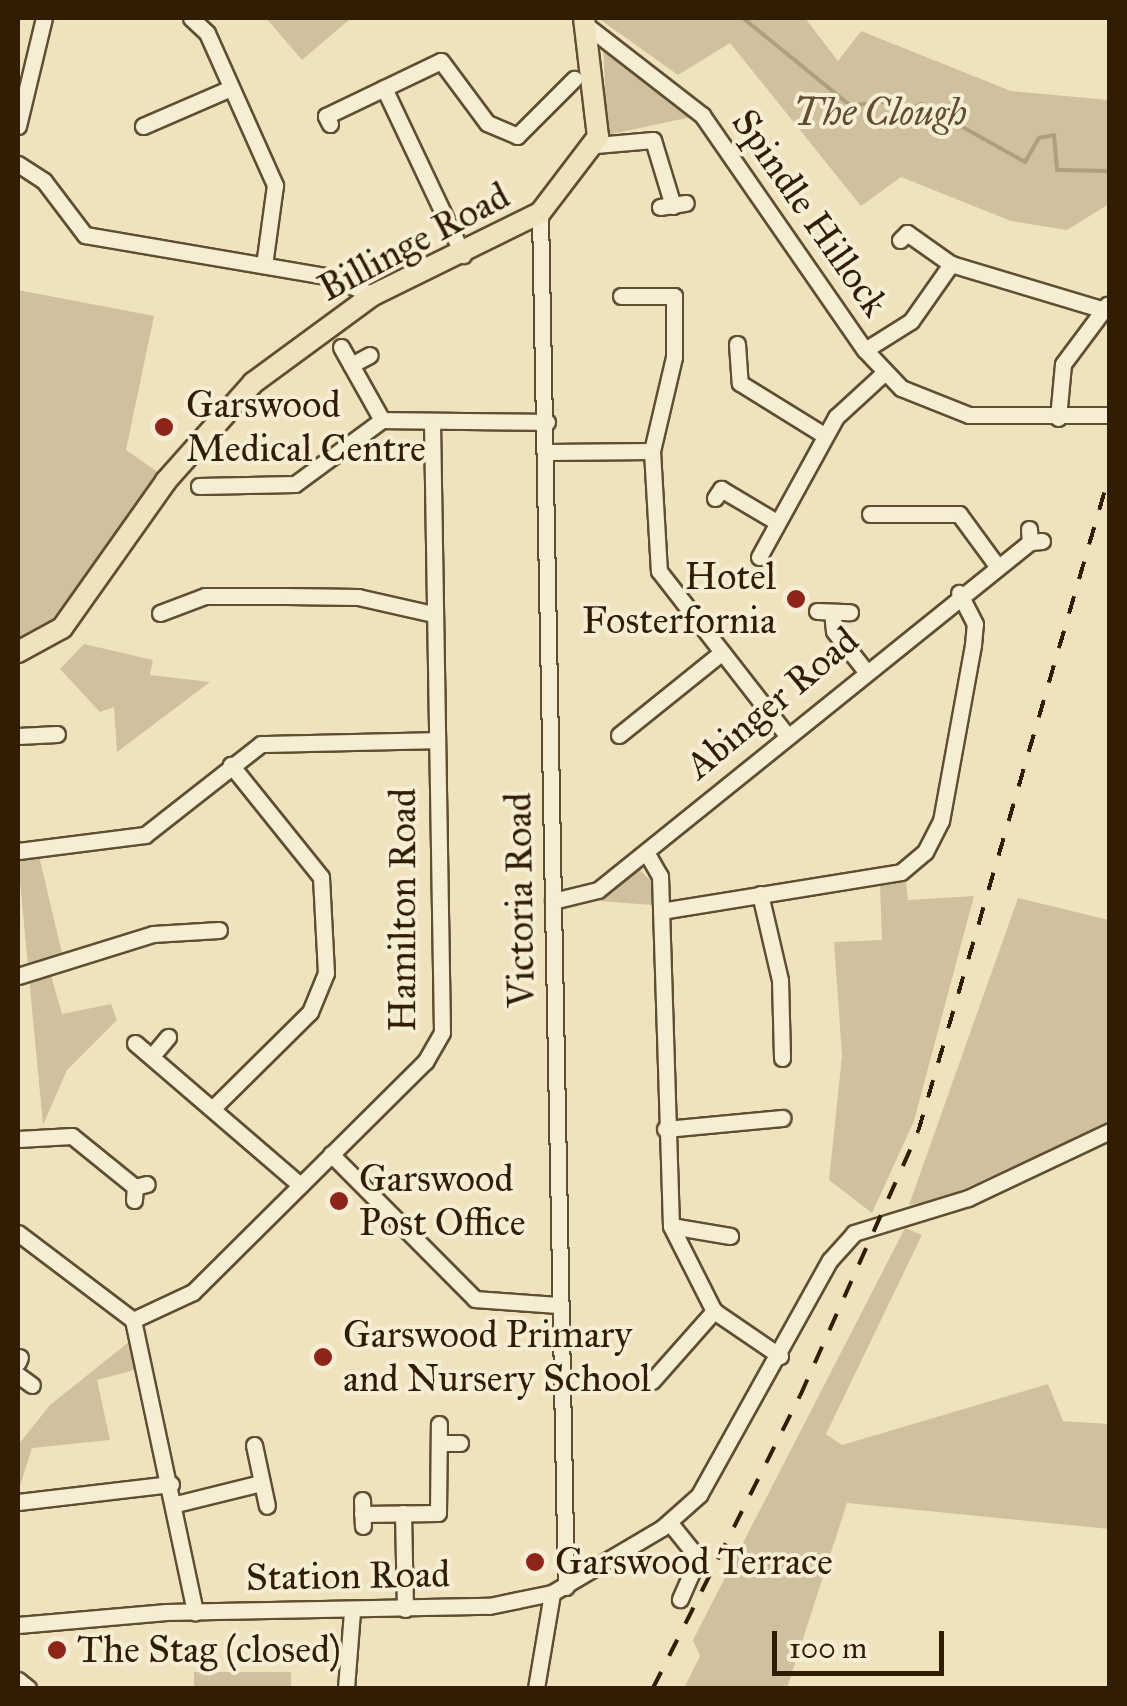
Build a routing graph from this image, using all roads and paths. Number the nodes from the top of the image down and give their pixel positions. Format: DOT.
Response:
graph roads {
  1 [pos="44,18"];
  2 [pos="191,18"];
  3 [pos="582,20"];
  4 [pos="231,88"];
  5 [pos="384,88"];
  6 [pos="570,88"];
  7 [pos="330,124"];
  8 [pos="18,126"];
  9 [pos="143,126"];
  10 [pos="596,145"];
  11 [pos="18,164"];
  12 [pos="673,206"];
  13 [pos="540,213"];
  14 [pos="900,240"];
  15 [pos="463,256"];
  16 [pos="950,264"];
  17 [pos="264,265"];
  18 [pos="373,295"];
  19 [pos="621,296"];
  20 [pos="674,296"];
  21 [pos="693,296"];
  22 [pos="1107,306"];
  23 [pos="341,347"];
  24 [pos="741,350"];
  25 [pos="865,350"];
  26 [pos="370,355"];
  27 [pos="351,365"];
  28 [pos="884,373"];
  29 [pos="1110,415"];
  30 [pos="1058,418"];
  31 [pos="382,420"];
  32 [pos="432,422"];
  33 [pos="547,422"];
  34 [pos="824,434"];
  35 [pos="652,451"];
  36 [pos="548,452"];
  37 [pos="216,468"];
  38 [pos="199,486"];
  39 [pos="216,487"];
  40 [pos="717,491"];
  41 [pos="870,514"];
  42 [pos="776,520"];
  43 [pos="1033,537"];
  44 [pos="760,557"];
  45 [pos="997,566"];
  46 [pos="168,590"];
  47 [pos="959,593"];
  48 [pos="850,612"];
  49 [pos="433,614"];
  50 [pos="18,652"];
  51 [pos="721,653"];
  52 [pos="864,669"];
  53 [pos="624,725"];
  54 [pos="57,734"];
  55 [pos="786,734"];
  56 [pos="18,736"];
  57 [pos="435,740"];
  58 [pos="231,765"];
  59 [pos="18,851"];
  60 [pos="646,852"];
  61 [pos="760,894"];
  62 [pos="553,901"];
  63 [pos="661,911"];
  64 [pos="219,930"];
  65 [pos="18,976"];
  66 [pos="168,1037"];
  67 [pos="135,1043"];
  68 [pos="778,1050"];
  69 [pos="152,1056"];
  70 [pos="214,1107"];
  71 [pos="780,1124"];
  72 [pos="665,1129"];
  73 [pos="1110,1131"];
  74 [pos="18,1138"];
  75 [pos="331,1154"];
  76 [pos="300,1184"];
  77 [pos="139,1190"];
  78 [pos="672,1226"];
  79 [pos="726,1230"];
  80 [pos="18,1233"];
  81 [pos="557,1305"];
  82 [pos="714,1311"];
  83 [pos="133,1320"];
  84 [pos="780,1356"];
  85 [pos="18,1375"];
  86 [pos="652,1381"];
  87 [pos="32,1385"];
  88 [pos="439,1424"];
  89 [pos="439,1443"];
  90 [pos="460,1443"];
  91 [pos="254,1445"];
  92 [pos="261,1483"];
  93 [pos="171,1484"];
  94 [pos="18,1502"];
  95 [pos="176,1504"];
  96 [pos="267,1506"];
  97 [pos="403,1513"];
  98 [pos="362,1514"];
  99 [pos="666,1525"];
  100 [pos="671,1579"];
  101 [pos="559,1590"];
  102 [pos="405,1609"];
  103 [pos="352,1611"];
  104 [pos="195,1612"];
  105 [pos="18,1625"];
  106 [pos="18,1680"];
  107 [pos="28,1688"];
  108 [pos="346,1688"];
  109 [pos="536,1688"];
  1 -- 8 [label="street"];
  2 -- 4 [label="street"];
  3 -- 10 [label="main road"];
  3 -- 25 [label="street, Spindle Hillock"];
  4 -- 9 [label="street"];
  4 -- 17 [label="street"];
  5 -- 6 [label="street"];
  5 -- 7 [label="street"];
  5 -- 15 [label="street"];
  10 -- 12 [label="street"];
  10 -- 13 [label="main road, Billinge Road"];
  11 -- 17 [label="street"];
  13 -- 15 [label="main road, Billinge Road"];
  13 -- 33 [label="street, Victoria Road"];
  14 -- 16 [label="street"];
  15 -- 18 [label="main road, Billinge Road"];
  16 -- 22 [label="street"];
  16 -- 25 [label="street"];
  17 -- 18 [label="street"];
  18 -- 50 [label="main road, Billinge Road"];
  19 -- 20 [label="street"];
  20 -- 21 [label="street"];
  20 -- 35 [label="street"];
  22 -- 30 [label="street"];
  23 -- 27 [label="street"];
  24 -- 34 [label="street"];
  25 -- 28 [label="street, Spindle Hillock"];
  26 -- 27 [label="street"];
  27 -- 31 [label="street"];
  28 -- 30 [label="street, Spindle Hillock"];
  28 -- 34 [label="street"];
  29 -- 30 [label="street, Spindle Hillock"];
  31 -- 32 [label="street"];
  31 -- 39 [label="street"];
  32 -- 33 [label="street"];
  32 -- 49 [label="street, Hamilton Road"];
  33 -- 36 [label="street, Victoria Road"];
  34 -- 42 [label="street"];
  35 -- 36 [label="street"];
  35 -- 51 [label="street"];
  36 -- 62 [label="street, Victoria Road"];
  37 -- 39 [label="street"];
  38 -- 39 [label="street"];
  40 -- 42 [label="street"];
  41 -- 45 [label="street"];
  42 -- 44 [label="street"];
  43 -- 45 [label="street, Abinger Road"];
  45 -- 47 [label="street, Abinger Road"];
  46 -- 49 [label="street"];
  47 -- 52 [label="street, Abinger Road"];
  47 -- 61 [label="street"];
  48 -- 52 [label="street"];
  49 -- 57 [label="street, Hamilton Road"];
  51 -- 53 [label="street"];
  51 -- 55 [label="street"];
  52 -- 55 [label="street, Abinger Road"];
  54 -- 56 [label="street"];
  55 -- 60 [label="street, Abinger Road"];
  57 -- 58 [label="street"];
  57 -- 75 [label="street, Hamilton Road"];
  58 -- 59 [label="street"];
  58 -- 70 [label="street"];
  60 -- 62 [label="street, Abinger Road"];
  60 -- 63 [label="street"];
  61 -- 63 [label="street"];
  61 -- 68 [label="street"];
  62 -- 81 [label="street, Victoria Road"];
  63 -- 72 [label="street"];
  64 -- 65 [label="street"];
  66 -- 69 [label="street"];
  67 -- 69 [label="street"];
  69 -- 70 [label="street"];
  70 -- 76 [label="street"];
  71 -- 72 [label="street"];
  72 -- 78 [label="street"];
  73 -- 84 [label="street, Station Road"];
  74 -- 77 [label="street"];
  75 -- 76 [label="street, Hamilton Road"];
  75 -- 81 [label="street"];
  76 -- 83 [label="street, Hamilton Road"];
  78 -- 79 [label="street"];
  78 -- 82 [label="street"];
  80 -- 83 [label="street"];
  81 -- 101 [label="street, Victoria Road"];
  82 -- 84 [label="street"];
  82 -- 86 [label="street"];
  83 -- 93 [label="street"];
  84 -- 99 [label="street, Station Road"];
  85 -- 87 [label="street"];
  88 -- 89 [label="street"];
  89 -- 90 [label="street"];
  89 -- 97 [label="street"];
  91 -- 92 [label="street"];
  92 -- 95 [label="street"];
  92 -- 96 [label="street"];
  93 -- 94 [label="street"];
  93 -- 95 [label="street"];
  95 -- 104 [label="street"];
  97 -- 98 [label="street"];
  97 -- 102 [label="street"];
  99 -- 100 [label="street"];
  99 -- 101 [label="street, Station Road"];
  101 -- 102 [label="street, Station Road"];
  101 -- 109 [label="street, Victoria Road"];
  102 -- 103 [label="street, Station Road"];
  103 -- 104 [label="street, Station Road"];
  103 -- 108 [label="street"];
  104 -- 105 [label="street, Station Road"];
  106 -- 107 [label="street"];
}
